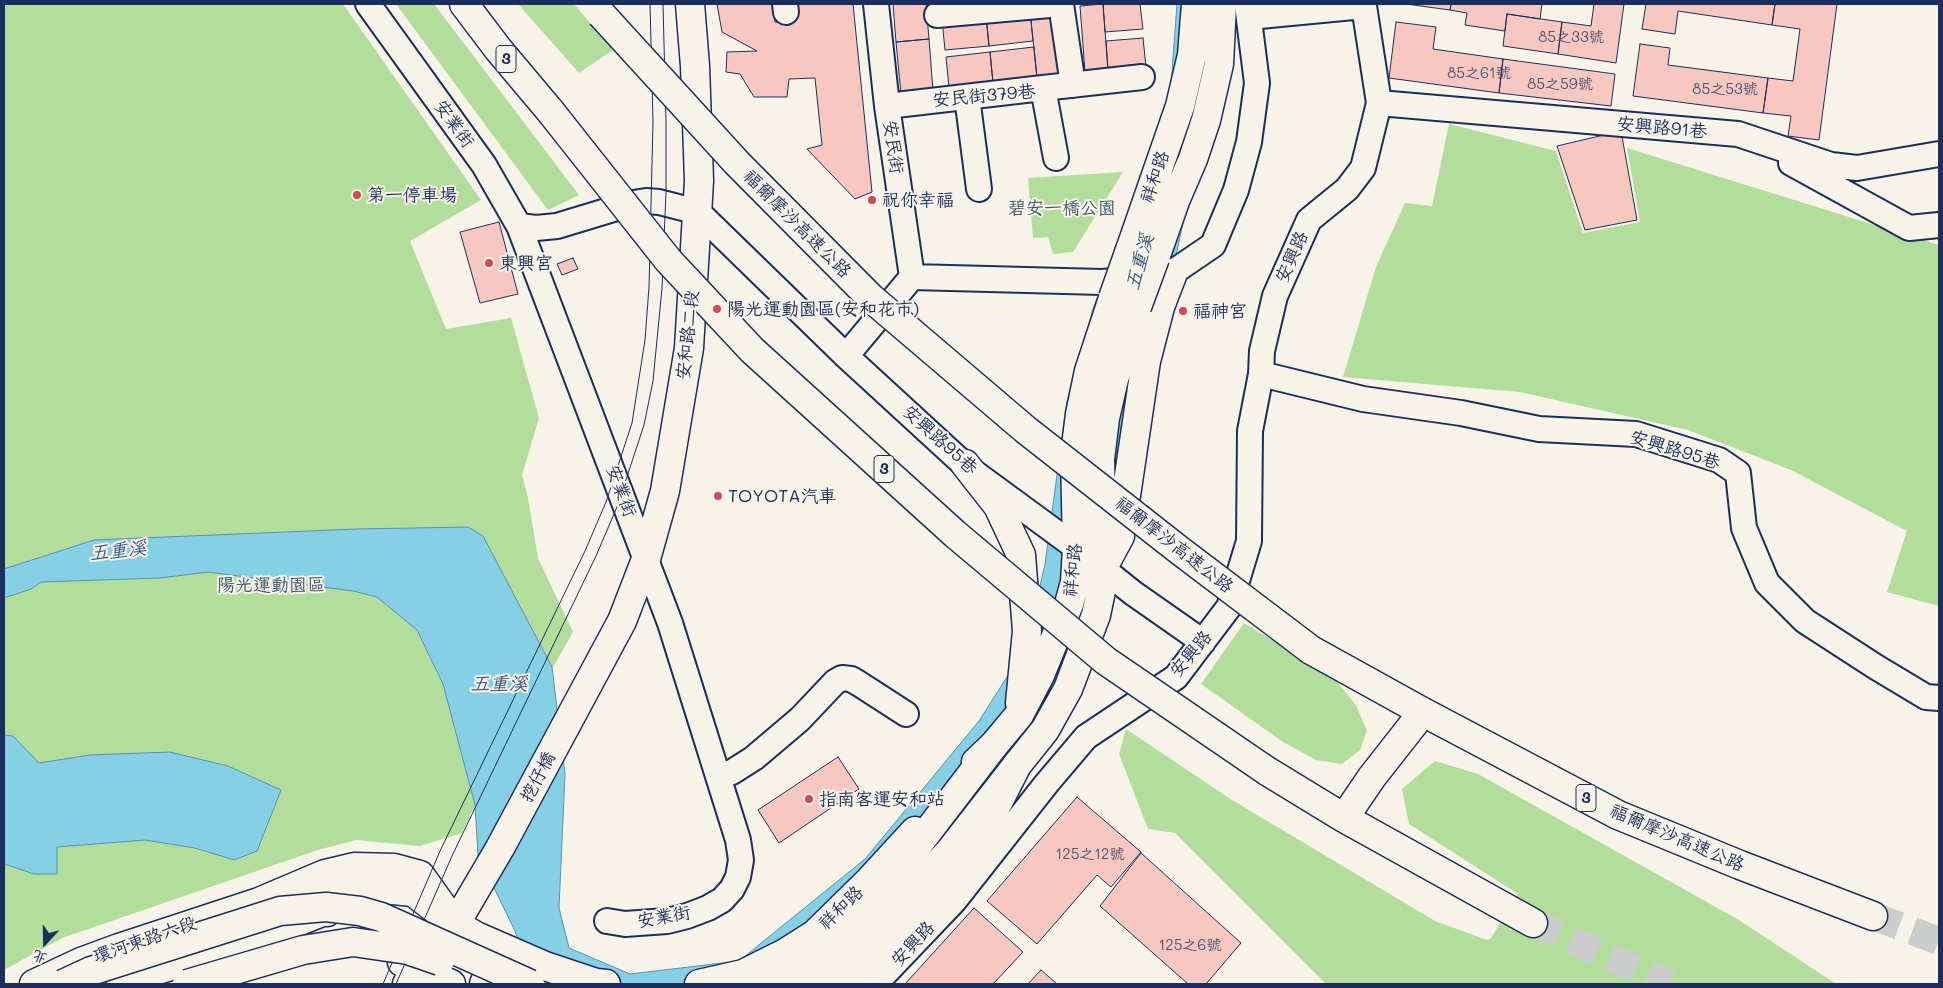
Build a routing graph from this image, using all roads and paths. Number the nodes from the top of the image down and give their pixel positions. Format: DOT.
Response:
graph roads {
  1 [pos="368,4"];
  2 [pos="464,4"];
  3 [pos="690,4"];
  4 [pos="876,4"];
  5 [pos="1061,4"];
  6 [pos="1196,4"];
  7 [pos="1222,4"];
  8 [pos="597,9"];
  9 [pos="1248,10"];
  10 [pos="937,15"];
  11 [pos="1142,77"];
  12 [pos="1073,84"];
  13 [pos="1043,88"];
  14 [pos="967,97"];
  15 [pos="1379,103"];
  16 [pos="886,106"];
  17 [pos="1738,134"];
  18 [pos="1939,154"];
  19 [pos="1056,158"];
  20 [pos="979,189"];
  21 [pos="698,212"];
  22 [pos="1939,225"];
  23 [pos="519,226"];
  24 [pos="1169,275"];
  25 [pos="912,277"];
  26 [pos="846,356"];
  27 [pos="1261,374"];
  28 [pos="965,464"];
  29 [pos="1077,548"];
  30 [pos="646,559"];
  31 [pos="1102,568"];
  32 [pos="1203,642"];
  33 [pos="605,654"];
  34 [pos="1939,698"];
  35 [pos="1422,712"];
  36 [pos="906,714"];
  37 [pos="1019,715"];
  38 [pos="994,745"];
  39 [pos="1018,765"];
  40 [pos="718,776"];
  41 [pos="1344,818"];
  42 [pos="373,888"];
  43 [pos="259,902"];
  44 [pos="1873,916"];
  45 [pos="607,921"];
  46 [pos="1533,923"];
  47 [pos="455,924"];
  48 [pos="238,938"];
  49 [pos="440,950"];
  50 [pos="509,951"];
  51 [pos="430,980"];
  52 [pos="34,984"];
  53 [pos="63,984"];
  54 [pos="89,984"];
  55 [pos="121,984"];
  56 [pos="187,984"];
  57 [pos="203,984"];
  58 [pos="484,984"];
  59 [pos="494,984"];
  60 [pos="506,984"];
  61 [pos="530,984"];
  62 [pos="606,984"];
  63 [pos="699,984"];
  64 [pos="770,984"];
  65 [pos="816,984"];
  66 [pos="845,984"];
  67 [pos="875,984"];
  1 -- 23 [label="street, 安業街"];
  2 -- 41 [label="main road, 3, bridge"];
  3 -- 21 [label="main road, 安和路二段"];
  4 -- 16 [label="street, 安民街"];
  5 -- 10 [label="street"];
  5 -- 12 [label="street"];
  6 -- 29 [label="main road, 祥和路, bridge"];
  7 -- 31 [label="main road, 祥和路, bridge"];
  8 -- 35 [label="main road, 福爾摩沙高速公路 / 3, bridge"];
  9 -- 15 [label="street"];
  9 -- 24 [label="street"];
  11 -- 12 [label="street"];
  12 -- 13 [label="street"];
  13 -- 14 [label="street, 安民街379巷"];
  13 -- 19 [label="street, 安民街379巷"];
  14 -- 16 [label="street, 安民街379巷"];
  14 -- 20 [label="street"];
  15 -- 17 [label="street, 安興路91巷"];
  15 -- 27 [label="street, 安興路"];
  16 -- 25 [label="street, 安民街"];
  17 -- 18 [label="street, 安興路91巷"];
  17 -- 22 [label="street"];
  21 -- 23 [label="street"];
  21 -- 26 [label="street, 安興路95巷"];
  21 -- 30 [label="main road, 安和路二段"];
  23 -- 30 [label="street, 安業街"];
  24 -- 25 [label="street, bridge"];
  24 -- 31 [label="main road"];
  25 -- 26 [label="street"];
  26 -- 28 [label="street, 安興路95巷"];
  27 -- 32 [label="street, 安興路"];
  27 -- 34 [label="street, 安興路95巷"];
  28 -- 29 [label="street, 安興路95巷"];
  28 -- 37 [label="main road"];
  29 -- 31 [label="street, 安興路95巷"];
  29 -- 37 [label="main road, 祥和路"];
  30 -- 33 [label="main road, 安和路二段"];
  30 -- 40 [label="street, 安業街"];
  31 -- 32 [label="street, 安興路95巷"];
  31 -- 39 [label="main road, 祥和路"];
  32 -- 67 [label="street, 安興路"];
  33 -- 47 [label="main road, 挖仔橋"];
  35 -- 41 [label="main road"];
  35 -- 44 [label="main road, 福爾摩沙高速公路 / 3"];
  36 -- 40 [label="street"];
  37 -- 38 [label="main road, 祥和路"];
  38 -- 63 [label="main road, 祥和路"];
  38 -- 64 [label="main road"];
  39 -- 65 [label="main road"];
  39 -- 66 [label="main road, 祥和路"];
  40 -- 45 [label="street, 安業街"];
  41 -- 46 [label="main road, 3"];
  42 -- 43 [label="main road, 環河東路六段"];
  42 -- 47 [label="main road, 環河東路六段"];
  42 -- 48 [label="main road"];
  43 -- 47 [label="main road, 環河東路六段"];
  43 -- 52 [label="main road, 環河東路六段"];
  47 -- 49 [label="main road, 挖仔橋"];
  47 -- 50 [label="main road"];
  48 -- 49 [label="main road"];
  48 -- 54 [label="main road"];
  48 -- 55 [label="main road"];
  49 -- 51 [label="main road"];
  50 -- 58 [label="main road"];
  50 -- 60 [label="main road"];
  50 -- 62 [label="main road"];
  51 -- 57 [label="main road"];
  53 -- 61 [label="main road, bridge"];
  56 -- 59 [label="main road, bridge"];
}
